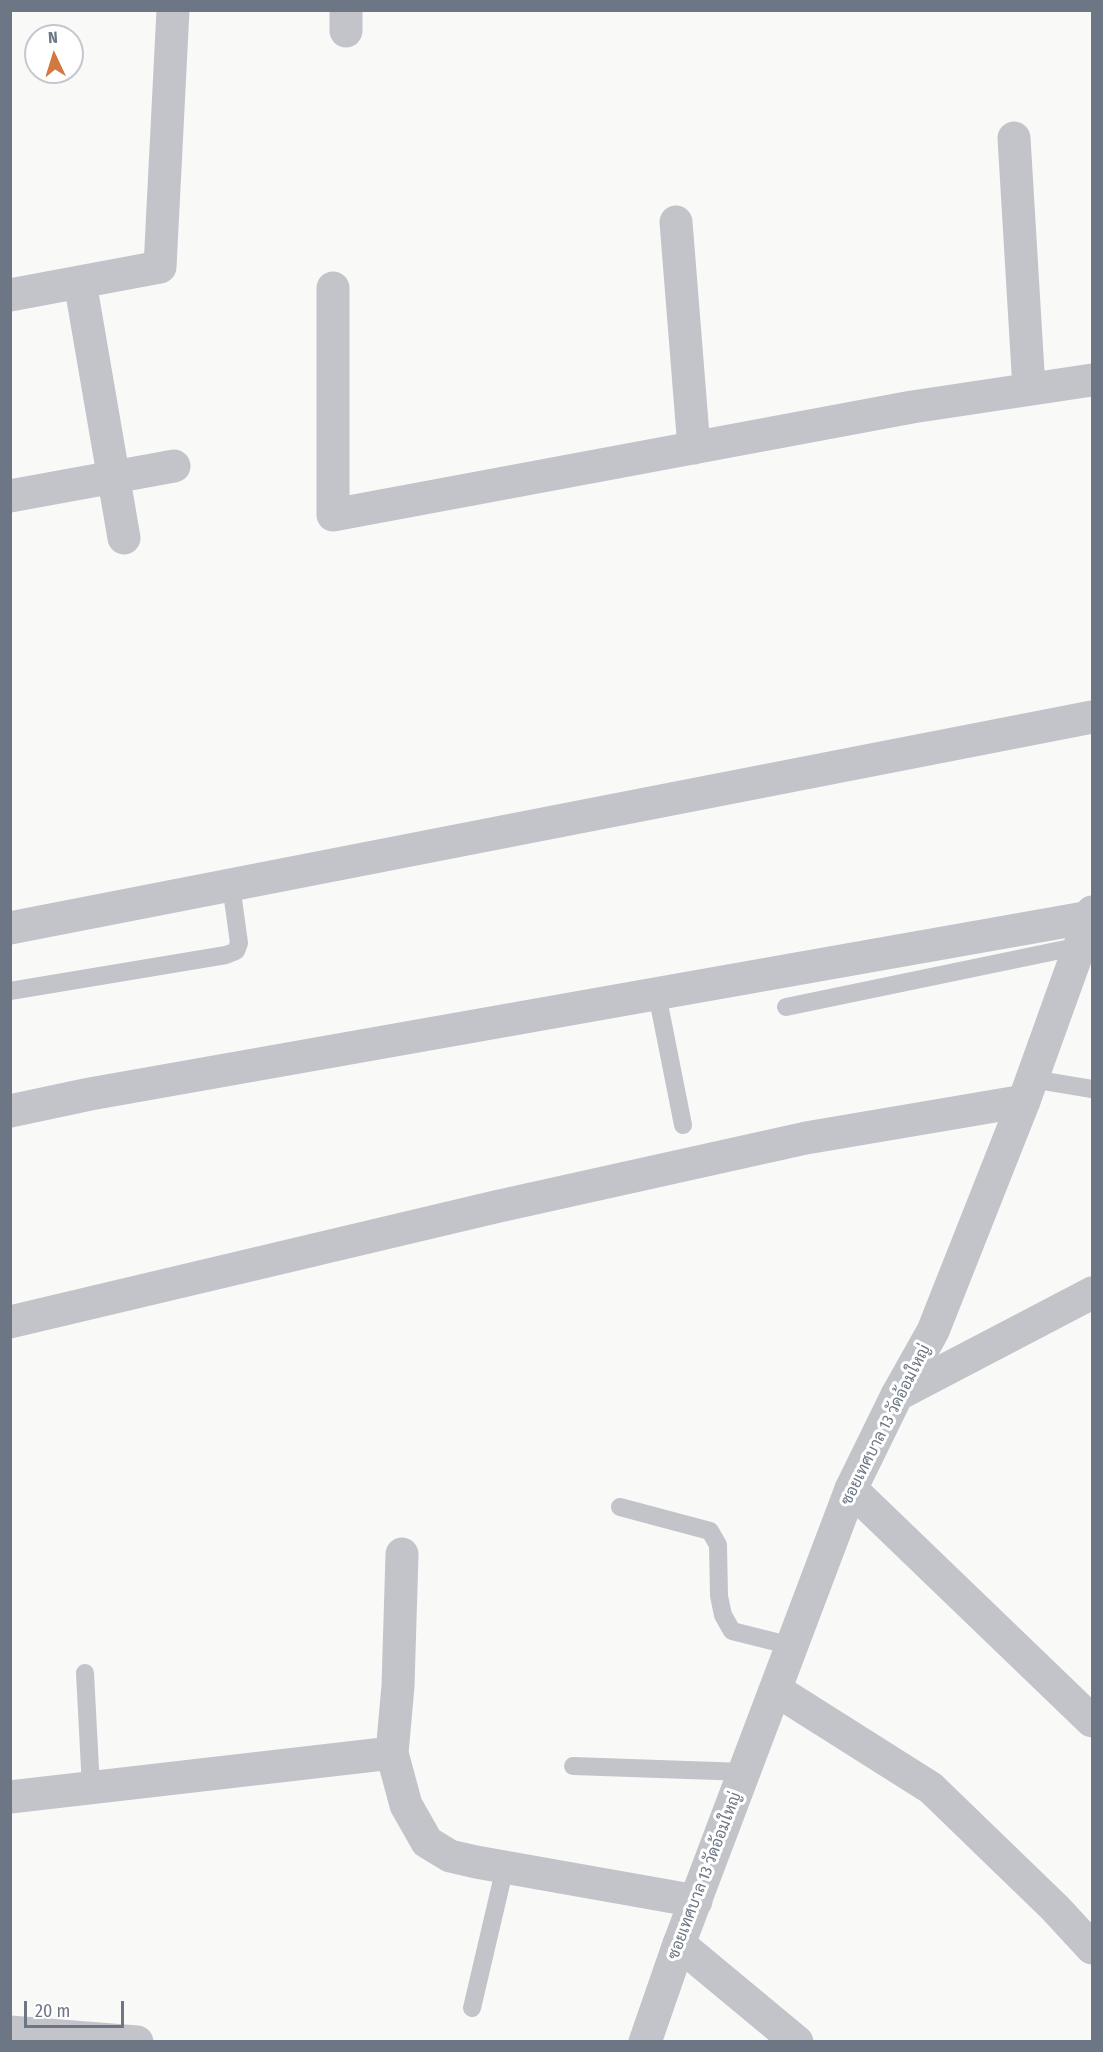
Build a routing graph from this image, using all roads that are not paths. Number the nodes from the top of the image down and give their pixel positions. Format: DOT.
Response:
graph roads {
  1 [pos="173,10"];
  2 [pos="1014,138"];
  3 [pos="676,222"];
  4 [pos="80,282"];
  5 [pos="333,288"];
  6 [pos="10,295"];
  7 [pos="1092,380"];
  8 [pos="1029,389"];
  9 [pos="694,448"];
  10 [pos="174,466"];
  11 [pos="114,478"];
  12 [pos="10,496"];
  13 [pos="124,538"];
  14 [pos="1092,717"];
  15 [pos="231,885"];
  16 [pos="1087,925"];
  17 [pos="10,928"];
  18 [pos="10,991"];
  19 [pos="657,994"];
  20 [pos="786,1007"];
  21 [pos="1092,1089"];
  22 [pos="1028,1090"];
  23 [pos="10,1111"];
  24 [pos="683,1125"];
  25 [pos="1092,1293"];
  26 [pos="10,1322"];
  27 [pos="897,1395"];
  28 [pos="851,1489"];
  29 [pos="620,1508"];
  30 [pos="402,1554"];
  31 [pos="792,1646"];
  32 [pos="85,1673"];
  33 [pos="776,1690"];
  34 [pos="1092,1721"];
  35 [pos="392,1753"];
  36 [pos="573,1766"];
  37 [pos="745,1772"];
  38 [pos="91,1788"];
  39 [pos="10,1797"];
  40 [pos="505,1867"];
  41 [pos="696,1901"];
  42 [pos="679,1944"];
  43 [pos="1092,1948"];
  44 [pos="472,2008"];
  45 [pos="10,2032"];
  46 [pos="137,2042"];
  47 [pos="645,2042"];
  48 [pos="797,2042"];
  1 -- 4 [label="street"];
  2 -- 8 [label="street"];
  3 -- 9 [label="street"];
  4 -- 6 [label="street"];
  4 -- 11 [label="street"];
  5 -- 9 [label="street"];
  7 -- 8 [label="street"];
  8 -- 9 [label="street"];
  10 -- 11 [label="street"];
  11 -- 12 [label="street"];
  11 -- 13 [label="street"];
  14 -- 15 [label="street"];
  15 -- 17 [label="street"];
  15 -- 18 [label="lane"];
  16 -- 19 [label="street"];
  16 -- 20 [label="lane"];
  16 -- 22 [label="street, ซอยเทศบาล 13 วัดอ้อมใหญ่"];
  19 -- 23 [label="street"];
  19 -- 24 [label="lane"];
  21 -- 22 [label="lane"];
  22 -- 26 [label="street"];
  22 -- 27 [label="street, ซอยเทศบาล 13 วัดอ้อมใหญ่"];
  25 -- 27 [label="street"];
  27 -- 28 [label="street, ซอยเทศบาล 13 วัดอ้อมใหญ่"];
  28 -- 31 [label="street, ซอยเทศบาล 13 วัดอ้อมใหญ่"];
  28 -- 34 [label="street"];
  29 -- 31 [label="lane"];
  30 -- 35 [label="street"];
  31 -- 33 [label="street, ซอยเทศบาล 13 วัดอ้อมใหญ่"];
  32 -- 38 [label="lane"];
  33 -- 37 [label="street, ซอยเทศบาล 13 วัดอ้อมใหญ่"];
  33 -- 43 [label="street"];
  35 -- 38 [label="street"];
  35 -- 40 [label="street"];
  36 -- 37 [label="lane"];
  37 -- 41 [label="street, ซอยเทศบาล 13 วัดอ้อมใหญ่"];
  38 -- 39 [label="street"];
  40 -- 41 [label="street"];
  40 -- 44 [label="lane"];
  41 -- 42 [label="street, ซอยเทศบาล 13 วัดอ้อมใหญ่"];
  42 -- 47 [label="street, ซอยเทศบาล 13 วัดอ้อมใหญ่"];
  42 -- 48 [label="street"];
  45 -- 46 [label="street"];
}
